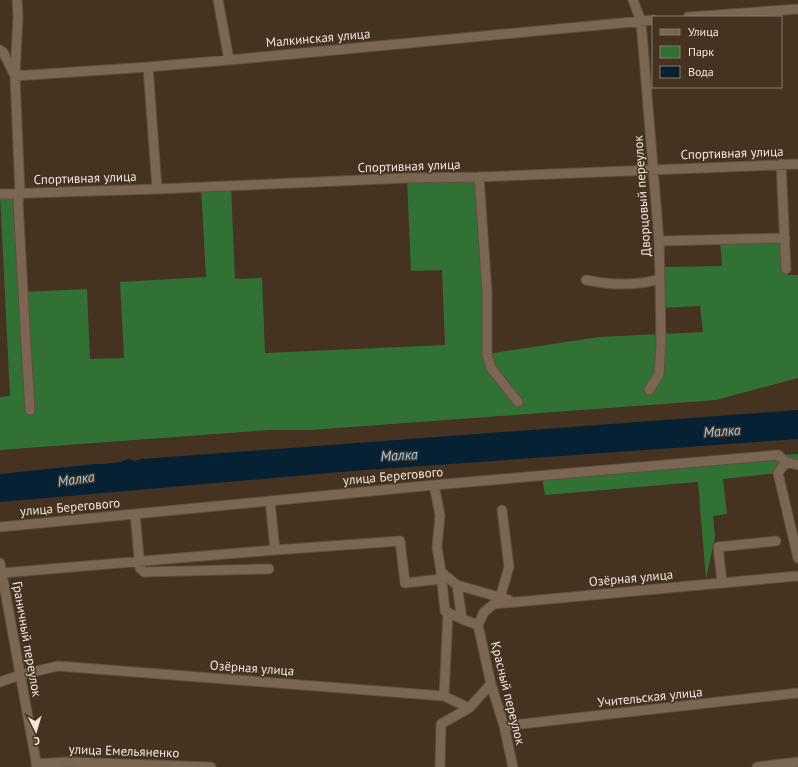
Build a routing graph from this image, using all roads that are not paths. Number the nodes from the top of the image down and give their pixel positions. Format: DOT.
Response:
graph roads {
  1 [pos="18,0"];
  2 [pos="218,0"];
  3 [pos="633,0"];
  4 [pos="798,9"];
  5 [pos="702,16"];
  6 [pos="652,20"];
  7 [pos="641,21"];
  8 [pos="0,50"];
  9 [pos="229,60"];
  10 [pos="148,67"];
  11 [pos="15,76"];
  12 [pos="781,164"];
  13 [pos="798,164"];
  14 [pos="653,170"];
  15 [pos="480,177"];
  16 [pos="157,189"];
  17 [pos="20,193"];
  18 [pos="0,194"];
  19 [pos="785,238"];
  20 [pos="659,241"];
  21 [pos="786,269"];
  22 [pos="660,279"];
  23 [pos="586,280"];
  24 [pos="649,390"];
  25 [pos="518,402"];
  26 [pos="30,410"];
  27 [pos="786,462"];
  28 [pos="798,465"];
  29 [pos="434,485"];
  30 [pos="270,501"];
  31 [pos="502,510"];
  32 [pos="135,514"];
  33 [pos="0,527"];
  34 [pos="776,541"];
  35 [pos="275,550"];
  36 [pos="798,558"];
  37 [pos="139,562"];
  38 [pos="0,563"];
  39 [pos="269,569"];
  40 [pos="2,573"];
  41 [pos="441,575"];
  42 [pos="798,576"];
  43 [pos="722,582"];
  44 [pos="457,585"];
  45 [pos="497,601"];
  46 [pos="448,612"];
  47 [pos="462,619"];
  48 [pos="478,625"];
  49 [pos="20,675"];
  50 [pos="0,682"];
  51 [pos="491,684"];
  52 [pos="798,693"];
  53 [pos="444,696"];
  54 [pos="469,708"];
  55 [pos="504,726"];
  56 [pos="798,762"];
  57 [pos="37,766"];
  58 [pos="149,766"];
  59 [pos="211,767"];
  60 [pos="440,767"];
  61 [pos="513,767"];
  62 [pos="757,767"];
  1 -- 11 [label="street"];
  2 -- 9 [label="street"];
  3 -- 7 [label="street, Дворцовый переулок"];
  4 -- 5 [label="street"];
  6 -- 7 [label="street, Малкинская улица"];
  7 -- 9 [label="street, Малкинская улица"];
  7 -- 14 [label="street, Дворцовый переулок"];
  8 -- 11 [label="street"];
  9 -- 10 [label="street, Малкинская улица"];
  10 -- 11 [label="street, Малкинская улица"];
  10 -- 16 [label="street"];
  11 -- 17 [label="street"];
  12 -- 13 [label="street, Спортивная улица"];
  12 -- 14 [label="street, Спортивная улица"];
  12 -- 19 [label="street"];
  14 -- 15 [label="street, Спортивная улица"];
  14 -- 20 [label="street, Дворцовый переулок"];
  15 -- 16 [label="street, Спортивная улица"];
  15 -- 25 [label="street"];
  16 -- 17 [label="street, Спортивная улица"];
  17 -- 18 [label="street, Спортивная улица"];
  17 -- 26 [label="street"];
  19 -- 20 [label="street"];
  19 -- 21 [label="street"];
  20 -- 22 [label="street, Дворцовый переулок"];
  22 -- 23 [label="street"];
  22 -- 24 [label="street, Дворцовый переулок"];
  27 -- 28 [label="street, улица Берегового"];
  27 -- 29 [label="street, улица Берегового"];
  27 -- 36 [label="street"];
  29 -- 30 [label="street, улица Берегового"];
  29 -- 41 [label="street"];
  30 -- 32 [label="street, улица Берегового"];
  30 -- 35 [label="street"];
  31 -- 45 [label="street"];
  32 -- 33 [label="street, улица Берегового"];
  32 -- 37 [label="street"];
  34 -- 43 [label="street"];
  35 -- 37 [label="street"];
  35 -- 41 [label="street"];
  37 -- 39 [label="street"];
  37 -- 40 [label="street"];
  38 -- 40 [label="street, Граничный переулок"];
  40 -- 49 [label="street, Граничный переулок"];
  41 -- 44 [label="street"];
  41 -- 46 [label="street"];
  42 -- 43 [label="street, Озёрная улица"];
  43 -- 45 [label="street, Озёрная улица"];
  44 -- 45 [label="street"];
  44 -- 47 [label="street"];
  45 -- 48 [label="street"];
  46 -- 47 [label="street"];
  46 -- 53 [label="street"];
  47 -- 48 [label="street"];
  48 -- 51 [label="street, Красный переулок"];
  49 -- 50 [label="street, Озёрная улица"];
  49 -- 53 [label="street, Озёрная улица"];
  49 -- 57 [label="street, Граничный переулок"];
  51 -- 54 [label="street"];
  51 -- 55 [label="street, Красный переулок"];
  52 -- 55 [label="street, Учительская улица"];
  53 -- 54 [label="street, Озёрная улица"];
  54 -- 60 [label="street"];
  55 -- 61 [label="street, Красный переулок"];
  56 -- 62 [label="street"];
  57 -- 58 [label="street, улица Емельяненко"];
  58 -- 59 [label="street, улица Емельяненко"];
}
